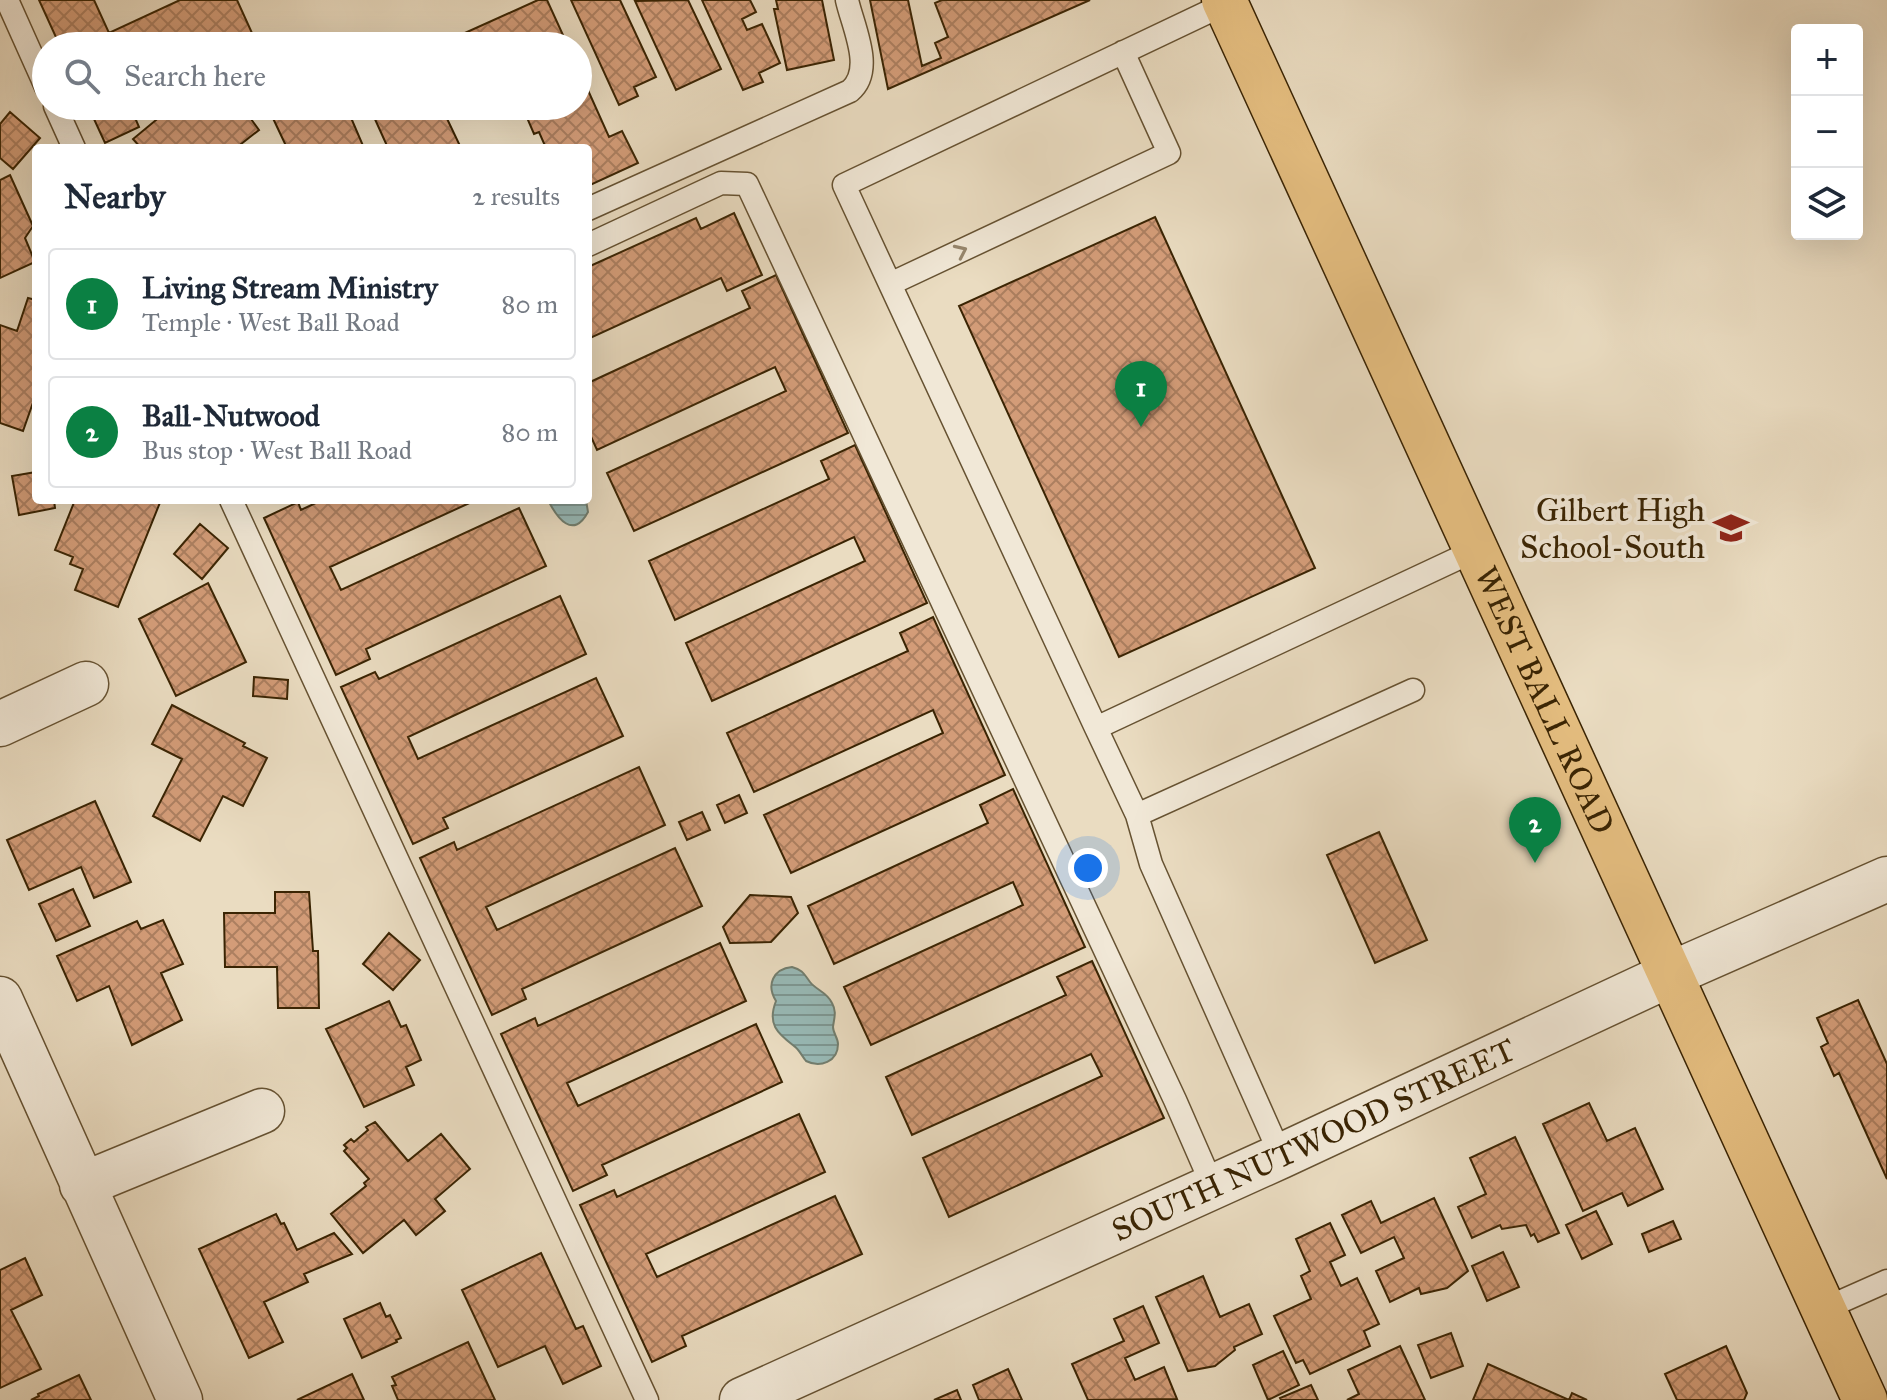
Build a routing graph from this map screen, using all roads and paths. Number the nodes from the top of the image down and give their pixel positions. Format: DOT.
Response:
graph roads {
  1 [pos="7,0"];
  2 [pos="847,0"];
  3 [pos="1225,2"];
  4 [pos="1123,52"];
  5 [pos="32,56"];
  6 [pos="61,120"];
  7 [pos="72,144"];
  8 [pos="592,207"];
  9 [pos="592,243"];
  10 [pos="890,284"];
  11 [pos="233,504"];
  12 [pos="1476,550"];
  13 [pos="86,684"];
  14 [pos="1413,690"];
  15 [pos="0,724"];
  16 [pos="1096,728"];
  17 [pos="1137,815"];
  18 [pos="1887,879"];
  19 [pos="1671,974"];
  20 [pos="0,999"];
  21 [pos="262,1111"];
  22 [pos="1281,1156"];
  23 [pos="82,1185"];
  24 [pos="1213,1187"];
  25 [pos="1887,1281"];
  26 [pos="1824,1309"];
  27 [pos="180,1400"];
  28 [pos="647,1400"];
  29 [pos="742,1400"];
  30 [pos="1865,1400"];
  1 -- 5 [label="lane"];
  2 -- 8 [label="lane"];
  3 -- 4 [label="lane"];
  3 -- 12 [label="main road, WEST BALL ROAD"];
  4 -- 10 [label="lane"];
  10 -- 4 [label="lane, one-way"];
  6 -- 7 [label="lane"];
  9 -- 24 [label="lane"];
  10 -- 16 [label="lane"];
  11 -- 28 [label="lane"];
  12 -- 16 [label="lane"];
  12 -- 19 [label="main road, WEST BALL ROAD"];
  13 -- 15 [label="street"];
  14 -- 17 [label="lane"];
  16 -- 17 [label="lane"];
  17 -- 22 [label="lane"];
  18 -- 19 [label="street, SOUTH NUTWOOD STREET"];
  19 -- 22 [label="street, SOUTH NUTWOOD STREET"];
  19 -- 26 [label="main road, WEST BALL ROAD"];
  20 -- 23 [label="street"];
  21 -- 23 [label="street"];
  22 -- 24 [label="street, SOUTH NUTWOOD STREET"];
  23 -- 27 [label="street"];
  24 -- 29 [label="street, SOUTH NUTWOOD STREET"];
  25 -- 26 [label="lane"];
  26 -- 30 [label="main road, WEST BALL ROAD"];
}
